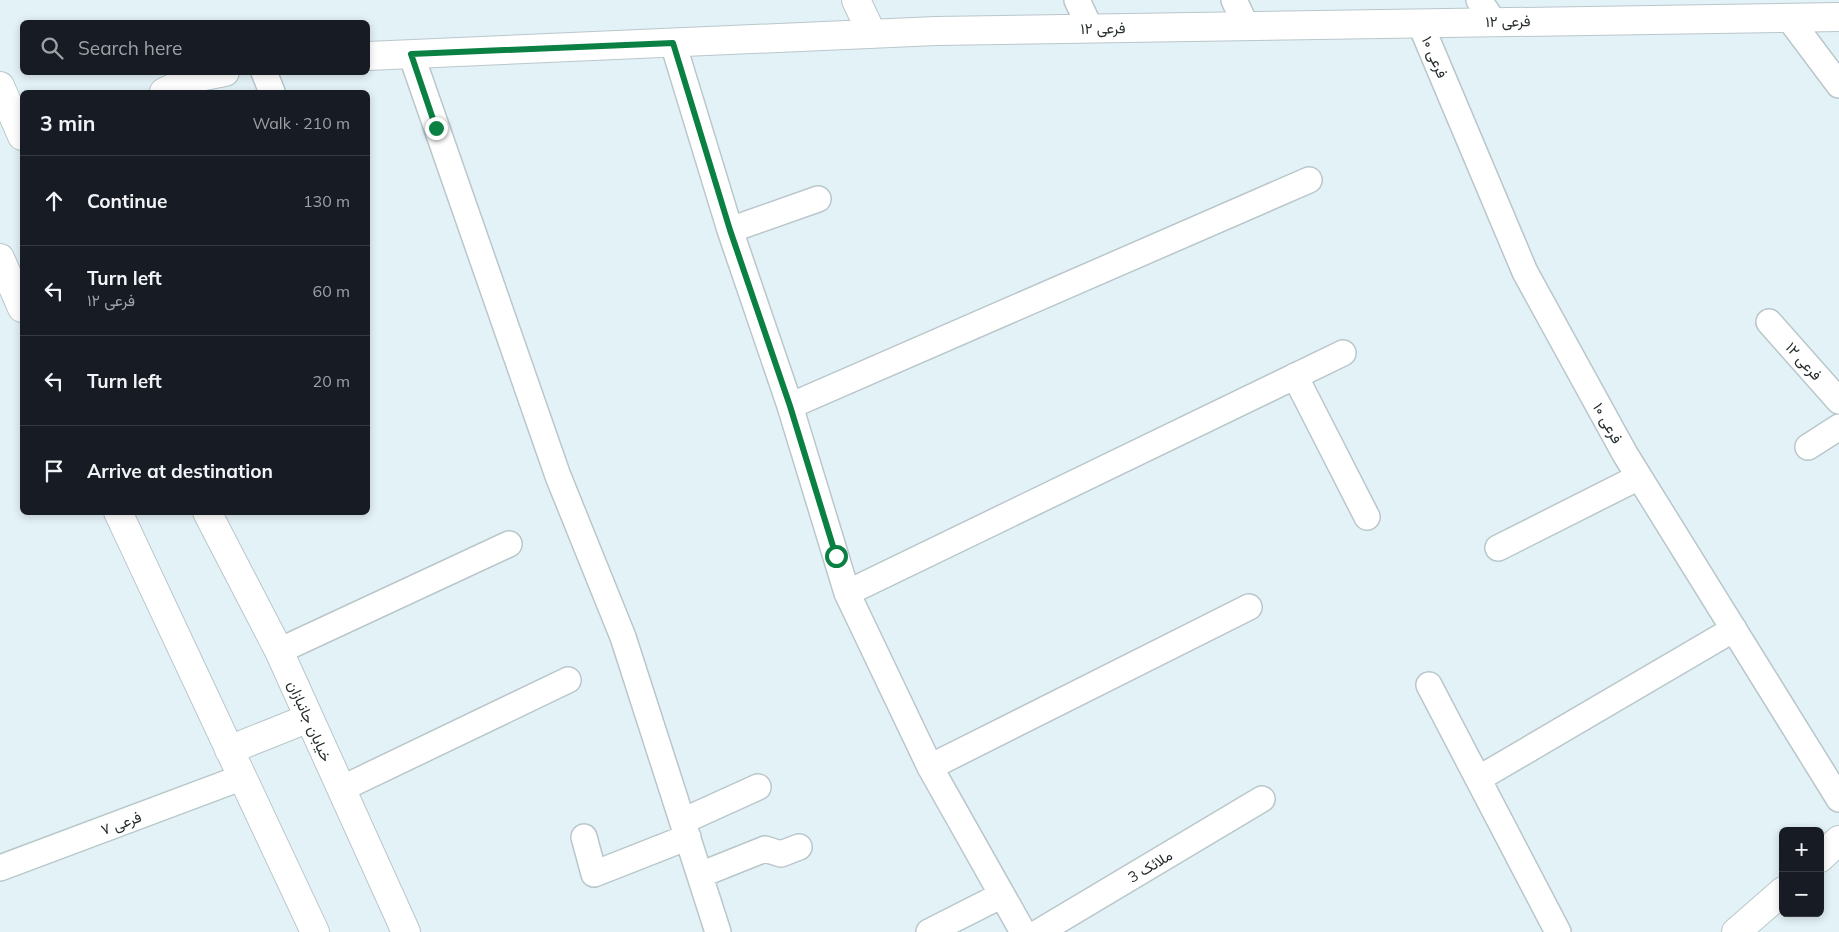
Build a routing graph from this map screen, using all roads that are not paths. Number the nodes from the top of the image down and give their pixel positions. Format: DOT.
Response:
graph roads {
  1 [pos="856,0"];
  2 [pos="1077,0"];
  3 [pos="1234,0"];
  4 [pos="1486,11"];
  5 [pos="1839,17"];
  6 [pos="1788,18"];
  7 [pos="1420,23"];
  8 [pos="1246,26"];
  9 [pos="1090,28"];
  10 [pos="872,34"];
  11 [pos="673,43"];
  12 [pos="411,54"];
  13 [pos="370,56"];
  14 [pos="210,75"];
  15 [pos="265,75"];
  16 [pos="1839,85"];
  17 [pos="0,86"];
  18 [pos="168,90"];
  19 [pos="271,90"];
  20 [pos="20,131"];
  21 [pos="1309,180"];
  22 [pos="818,199"];
  23 [pos="730,230"];
  24 [pos="0,258"];
  25 [pos="20,303"];
  26 [pos="1769,322"];
  27 [pos="1343,353"];
  28 [pos="1296,376"];
  29 [pos="1837,395"];
  30 [pos="790,406"];
  31 [pos="1839,427"];
  32 [pos="1808,447"];
  33 [pos="1639,476"];
  34 [pos="119,515"];
  35 [pos="209,515"];
  36 [pos="1366,517"];
  37 [pos="509,544"];
  38 [pos="1498,548"];
  39 [pos="847,594"];
  40 [pos="1249,607"];
  41 [pos="1734,630"];
  42 [pos="279,651"];
  43 [pos="568,680"];
  44 [pos="1429,685"];
  45 [pos="309,718"];
  46 [pos="230,750"];
  47 [pos="930,767"];
  48 [pos="243,778"];
  49 [pos="1478,779"];
  50 [pos="758,787"];
  51 [pos="341,789"];
  52 [pos="1262,799"];
  53 [pos="1839,800"];
  54 [pos="685,829"];
  55 [pos="584,837"];
  56 [pos="1839,840"];
  57 [pos="799,847"];
  58 [pos="1824,854"];
  59 [pos="0,868"];
  60 [pos="700,875"];
  61 [pos="1002,895"];
  62 [pos="1779,895"];
  63 [pos="315,932"];
  64 [pos="406,932"];
  65 [pos="718,932"];
  66 [pos="929,932"];
  67 [pos="1023,932"];
  68 [pos="1039,932"];
  69 [pos="1558,932"];
  70 [pos="1736,932"];
  1 -- 10 [label="street"];
  2 -- 9 [label="street"];
  3 -- 8 [label="street"];
  4 -- 6 [label="street, فرعی ۱۲"];
  4 -- 7 [label="street, فرعی ۱۲"];
  5 -- 6 [label="street, فرعی ۱۲"];
  6 -- 16 [label="street"];
  7 -- 8 [label="street, فرعی ۱۲"];
  7 -- 33 [label="street, فرعی ۱۰"];
  8 -- 9 [label="street, فرعی ۱۲"];
  9 -- 10 [label="street, فرعی ۱۲"];
  10 -- 11 [label="street, فرعی ۱۲"];
  11 -- 12 [label="street, فرعی ۱۲"];
  11 -- 23 [label="street"];
  12 -- 13 [label="street, فرعی ۱۲"];
  12 -- 54 [label="street"];
  14 -- 18 [label="street"];
  15 -- 19 [label="street"];
  17 -- 20 [label="street"];
  21 -- 30 [label="street"];
  22 -- 23 [label="street"];
  23 -- 30 [label="street"];
  24 -- 25 [label="street"];
  26 -- 29 [label="street, فرعی ۱۲"];
  27 -- 28 [label="street"];
  28 -- 36 [label="street"];
  28 -- 39 [label="street"];
  30 -- 39 [label="street"];
  31 -- 32 [label="street"];
  33 -- 38 [label="street"];
  33 -- 41 [label="street, فرعی ۱۰"];
  34 -- 46 [label="street"];
  35 -- 42 [label="street, خیابان جانبازان"];
  37 -- 42 [label="street"];
  39 -- 47 [label="street"];
  40 -- 47 [label="street"];
  41 -- 49 [label="street"];
  41 -- 53 [label="street, فرعی ۱۰"];
  42 -- 45 [label="street, خیابان جانبازان"];
  43 -- 51 [label="street"];
  44 -- 49 [label="street"];
  45 -- 46 [label="street"];
  45 -- 51 [label="street, خیابان جانبازان"];
  46 -- 48 [label="street"];
  47 -- 61 [label="street"];
  48 -- 59 [label="street, فرعی ۷"];
  48 -- 63 [label="street"];
  49 -- 69 [label="street"];
  50 -- 54 [label="street"];
  51 -- 64 [label="street, خیابان جانبازان"];
  52 -- 68 [label="street, ملائک 3"];
  54 -- 55 [label="street"];
  54 -- 60 [label="street"];
  56 -- 58 [label="street"];
  57 -- 60 [label="street"];
  60 -- 65 [label="street"];
  61 -- 66 [label="street"];
  61 -- 67 [label="street"];
  62 -- 70 [label="street"];
}
